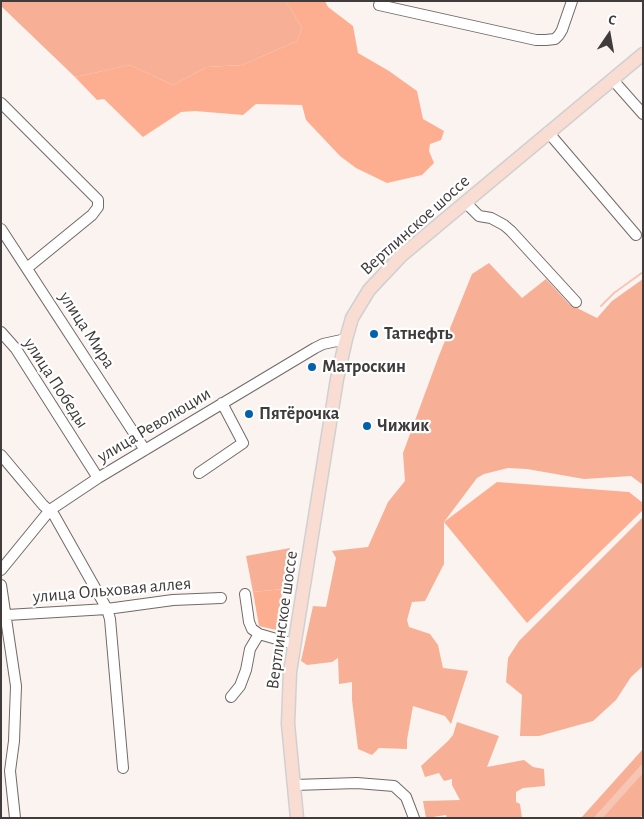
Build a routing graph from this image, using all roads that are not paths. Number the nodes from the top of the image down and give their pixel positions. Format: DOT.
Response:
graph roads {
  1 [pos="572,1"];
  2 [pos="379,5"];
  3 [pos="643,54"];
  4 [pos="612,79"];
  5 [pos="1,103"];
  6 [pos="643,114"];
  7 [pos="548,132"];
  8 [pos="465,202"];
  9 [pos="1,229"];
  10 [pos="636,235"];
  11 [pos="27,268"];
  12 [pos="576,302"];
  13 [pos="1,332"];
  14 [pos="346,339"];
  15 [pos="222,403"];
  16 [pos="145,450"];
  17 [pos="1,455"];
  18 [pos="199,473"];
  19 [pos="98,478"];
  20 [pos="50,510"];
  21 [pos="1,570"];
  22 [pos="1,585"];
  23 [pos="246,594"];
  24 [pos="221,598"];
  25 [pos="107,609"];
  26 [pos="7,615"];
  27 [pos="259,634"];
  28 [pos="294,644"];
  29 [pos="231,697"];
  30 [pos="123,768"];
  31 [pos="294,784"];
  32 [pos="15,818"];
  33 [pos="297,818"];
  34 [pos="414,818"];
  1 -- 2 [label="street"];
  3 -- 4 [label="main road, Вертлинское шоссе"];
  4 -- 6 [label="street"];
  4 -- 7 [label="main road, Вертлинское шоссе"];
  5 -- 11 [label="street"];
  7 -- 8 [label="main road, Вертлинское шоссе"];
  7 -- 10 [label="street"];
  8 -- 12 [label="street"];
  8 -- 14 [label="main road, Вертлинское шоссе"];
  9 -- 11 [label="street, улица Мира"];
  11 -- 16 [label="street, улица Мира"];
  13 -- 19 [label="street, улица Победы"];
  14 -- 15 [label="street, улица Революции"];
  14 -- 28 [label="main road, Вертлинское шоссе"];
  15 -- 16 [label="street, улица Революции"];
  15 -- 18 [label="street"];
  16 -- 19 [label="street, улица Революции"];
  17 -- 20 [label="street"];
  19 -- 20 [label="street, улица Революции"];
  20 -- 21 [label="street, улица Революции"];
  20 -- 25 [label="street"];
  22 -- 26 [label="street"];
  23 -- 27 [label="street"];
  24 -- 25 [label="street, улица Ольховая аллея"];
  25 -- 26 [label="street, улица Ольховая аллея"];
  25 -- 30 [label="street"];
  26 -- 32 [label="street"];
  27 -- 28 [label="street"];
  27 -- 29 [label="street"];
  28 -- 31 [label="main road, Вертлинское шоссе"];
  31 -- 33 [label="main road, Вертлинское шоссе"];
  31 -- 34 [label="street"];
}
